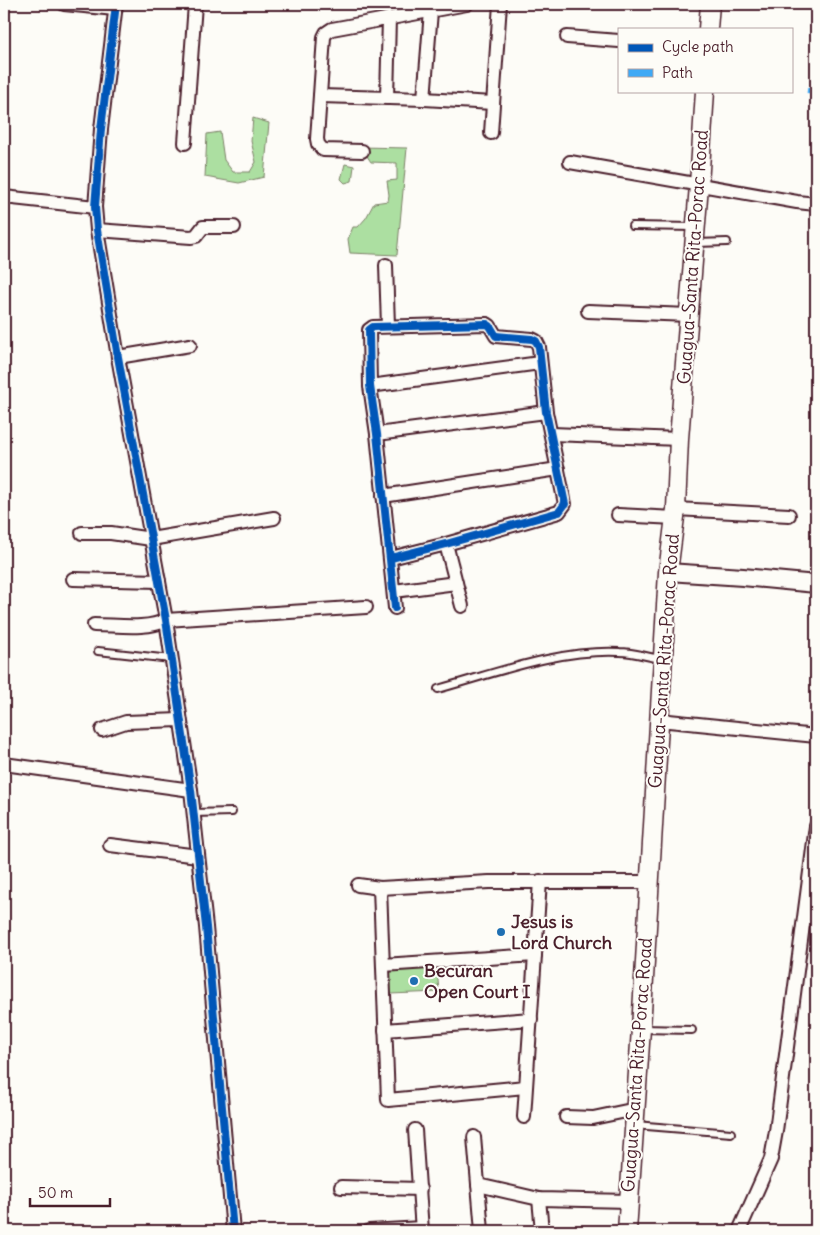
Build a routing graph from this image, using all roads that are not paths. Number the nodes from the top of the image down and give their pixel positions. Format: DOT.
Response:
graph roads {
  1 [pos="64,4"];
  2 [pos="195,4"];
  3 [pos="467,4"];
  4 [pos="500,4"];
  5 [pos="710,4"];
  6 [pos="115,7"];
  7 [pos="430,7"];
  8 [pos="389,18"];
  9 [pos="708,28"];
  10 [pos="567,37"];
  11 [pos="618,41"];
  12 [pos="705,92"];
  13 [pos="320,96"];
  14 [pos="387,98"];
  15 [pos="424,99"];
  16 [pos="493,103"];
  17 [pos="491,133"];
  18 [pos="185,144"];
  19 [pos="362,151"];
  20 [pos="570,162"];
  21 [pos="699,185"];
  22 [pos="4,197"];
  23 [pos="816,204"];
  24 [pos="95,207"];
  25 [pos="632,226"];
  26 [pos="234,227"];
  27 [pos="97,230"];
  28 [pos="695,235"];
  29 [pos="727,242"];
  30 [pos="386,264"];
  31 [pos="588,310"];
  32 [pos="689,315"];
  33 [pos="388,326"];
  34 [pos="190,345"];
  35 [pos="118,357"];
  36 [pos="540,363"];
  37 [pos="370,386"];
  38 [pos="546,412"];
  39 [pos="377,434"];
  40 [pos="552,434"];
  41 [pos="679,439"];
  42 [pos="558,469"];
  43 [pos="384,496"];
  44 [pos="675,514"];
  45 [pos="618,515"];
  46 [pos="789,515"];
  47 [pos="274,518"];
  48 [pos="82,532"];
  49 [pos="151,539"];
  50 [pos="446,544"];
  51 [pos="391,558"];
  52 [pos="668,572"];
  53 [pos="73,579"];
  54 [pos="159,580"];
  55 [pos="456,583"];
  56 [pos="816,584"];
  57 [pos="394,591"];
  58 [pos="462,606"];
  59 [pos="366,607"];
  60 [pos="395,608"];
  61 [pos="166,620"];
  62 [pos="94,625"];
  63 [pos="98,651"];
  64 [pos="171,659"];
  65 [pos="663,660"];
  66 [pos="438,689"];
  67 [pos="180,720"];
  68 [pos="659,720"];
  69 [pos="102,730"];
  70 [pos="816,736"];
  71 [pos="4,764"];
  72 [pos="190,790"];
  73 [pos="232,812"];
  74 [pos="193,813"];
  75 [pos="816,826"];
  76 [pos="110,846"];
  77 [pos="198,856"];
  78 [pos="814,867"];
  79 [pos="540,881"];
  80 [pos="649,882"];
  81 [pos="358,885"];
  82 [pos="380,888"];
  83 [pos="810,923"];
  84 [pos="535,955"];
  85 [pos="383,965"];
  86 [pos="531,1018"];
  87 [pos="641,1029"];
  88 [pos="385,1030"];
  89 [pos="692,1030"];
  90 [pos="525,1087"];
  91 [pos="524,1117"];
  92 [pos="566,1117"];
  93 [pos="635,1117"];
  94 [pos="415,1130"];
  95 [pos="731,1133"];
  96 [pos="474,1137"];
  97 [pos="478,1185"];
  98 [pos="341,1187"];
  99 [pos="420,1189"];
  100 [pos="539,1199"];
  101 [pos="629,1201"];
  102 [pos="422,1230"];
  103 [pos="233,1231"];
  104 [pos="369,1231"];
  105 [pos="482,1231"];
  106 [pos="542,1231"];
  107 [pos="627,1231"];
  108 [pos="739,1231"];
  1 -- 6 [label="street"];
  2 -- 18 [label="street"];
  3 -- 7 [label="street"];
  4 -- 16 [label="street"];
  5 -- 9 [label="main road"];
  6 -- 24 [label="street"];
  7 -- 8 [label="street"];
  7 -- 15 [label="street"];
  8 -- 13 [label="street"];
  8 -- 14 [label="street"];
  10 -- 11 [label="street"];
  12 -- 21 [label="main road, Guagua-Santa Rita-Porac Road"];
  13 -- 14 [label="street"];
  13 -- 19 [label="street"];
  14 -- 15 [label="street"];
  15 -- 16 [label="street"];
  16 -- 17 [label="street"];
  20 -- 21 [label="street"];
  21 -- 23 [label="street"];
  21 -- 28 [label="main road, Guagua-Santa Rita-Porac Road"];
  22 -- 24 [label="street"];
  24 -- 27 [label="street"];
  25 -- 28 [label="lane"];
  26 -- 27 [label="street"];
  27 -- 35 [label="street"];
  28 -- 29 [label="lane"];
  28 -- 32 [label="main road, Guagua-Santa Rita-Porac Road"];
  30 -- 33 [label="street"];
  31 -- 32 [label="street"];
  32 -- 41 [label="main road, Guagua-Santa Rita-Porac Road"];
  33 -- 36 [label="street"];
  33 -- 37 [label="street"];
  34 -- 35 [label="street"];
  35 -- 49 [label="street"];
  36 -- 37 [label="street"];
  36 -- 38 [label="street"];
  37 -- 39 [label="street"];
  38 -- 39 [label="street"];
  38 -- 40 [label="street"];
  39 -- 43 [label="street"];
  40 -- 41 [label="street"];
  40 -- 42 [label="street"];
  41 -- 44 [label="main road, Guagua-Santa Rita-Porac Road"];
  42 -- 43 [label="street"];
  42 -- 50 [label="street"];
  43 -- 51 [label="street"];
  44 -- 45 [label="street"];
  44 -- 46 [label="street"];
  44 -- 52 [label="main road, Guagua-Santa Rita-Porac Road"];
  47 -- 49 [label="street"];
  48 -- 49 [label="street"];
  49 -- 54 [label="street"];
  50 -- 51 [label="street"];
  50 -- 55 [label="street"];
  51 -- 57 [label="street"];
  52 -- 56 [label="street"];
  52 -- 65 [label="main road, Guagua-Santa Rita-Porac Road"];
  53 -- 54 [label="street"];
  54 -- 61 [label="street"];
  55 -- 57 [label="street"];
  55 -- 58 [label="street"];
  57 -- 60 [label="street"];
  59 -- 61 [label="street"];
  61 -- 62 [label="street"];
  61 -- 64 [label="street"];
  63 -- 64 [label="lane"];
  64 -- 67 [label="street"];
  65 -- 66 [label="lane"];
  65 -- 68 [label="main road, Guagua-Santa Rita-Porac Road"];
  67 -- 69 [label="street"];
  67 -- 72 [label="street"];
  68 -- 70 [label="street"];
  68 -- 80 [label="main road, Guagua-Santa Rita-Porac Road"];
  71 -- 72 [label="street"];
  72 -- 74 [label="street"];
  73 -- 74 [label="lane"];
  74 -- 77 [label="street"];
  75 -- 78 [label="street"];
  76 -- 77 [label="street"];
  77 -- 103 [label="street"];
  78 -- 83 [label="street"];
  79 -- 80 [label="street"];
  79 -- 82 [label="street"];
  79 -- 84 [label="street"];
  80 -- 87 [label="main road, Guagua-Santa Rita-Porac Road"];
  81 -- 82 [label="street"];
  82 -- 85 [label="street"];
  83 -- 108 [label="street"];
  84 -- 85 [label="street"];
  84 -- 86 [label="street"];
  85 -- 88 [label="street"];
  86 -- 88 [label="street"];
  86 -- 90 [label="street"];
  87 -- 89 [label="lane"];
  87 -- 93 [label="main road, Guagua-Santa Rita-Porac Road"];
  88 -- 90 [label="street"];
  90 -- 91 [label="street"];
  92 -- 93 [label="street"];
  93 -- 95 [label="lane"];
  93 -- 101 [label="main road, Guagua-Santa Rita-Porac Road"];
  94 -- 99 [label="street"];
  96 -- 97 [label="street"];
  97 -- 100 [label="street"];
  97 -- 105 [label="street"];
  98 -- 99 [label="street"];
  99 -- 102 [label="street"];
  100 -- 101 [label="street"];
  100 -- 106 [label="street"];
  101 -- 107 [label="main road, Guagua-Santa Rita-Porac Road"];
  102 -- 104 [label="street"];
}
